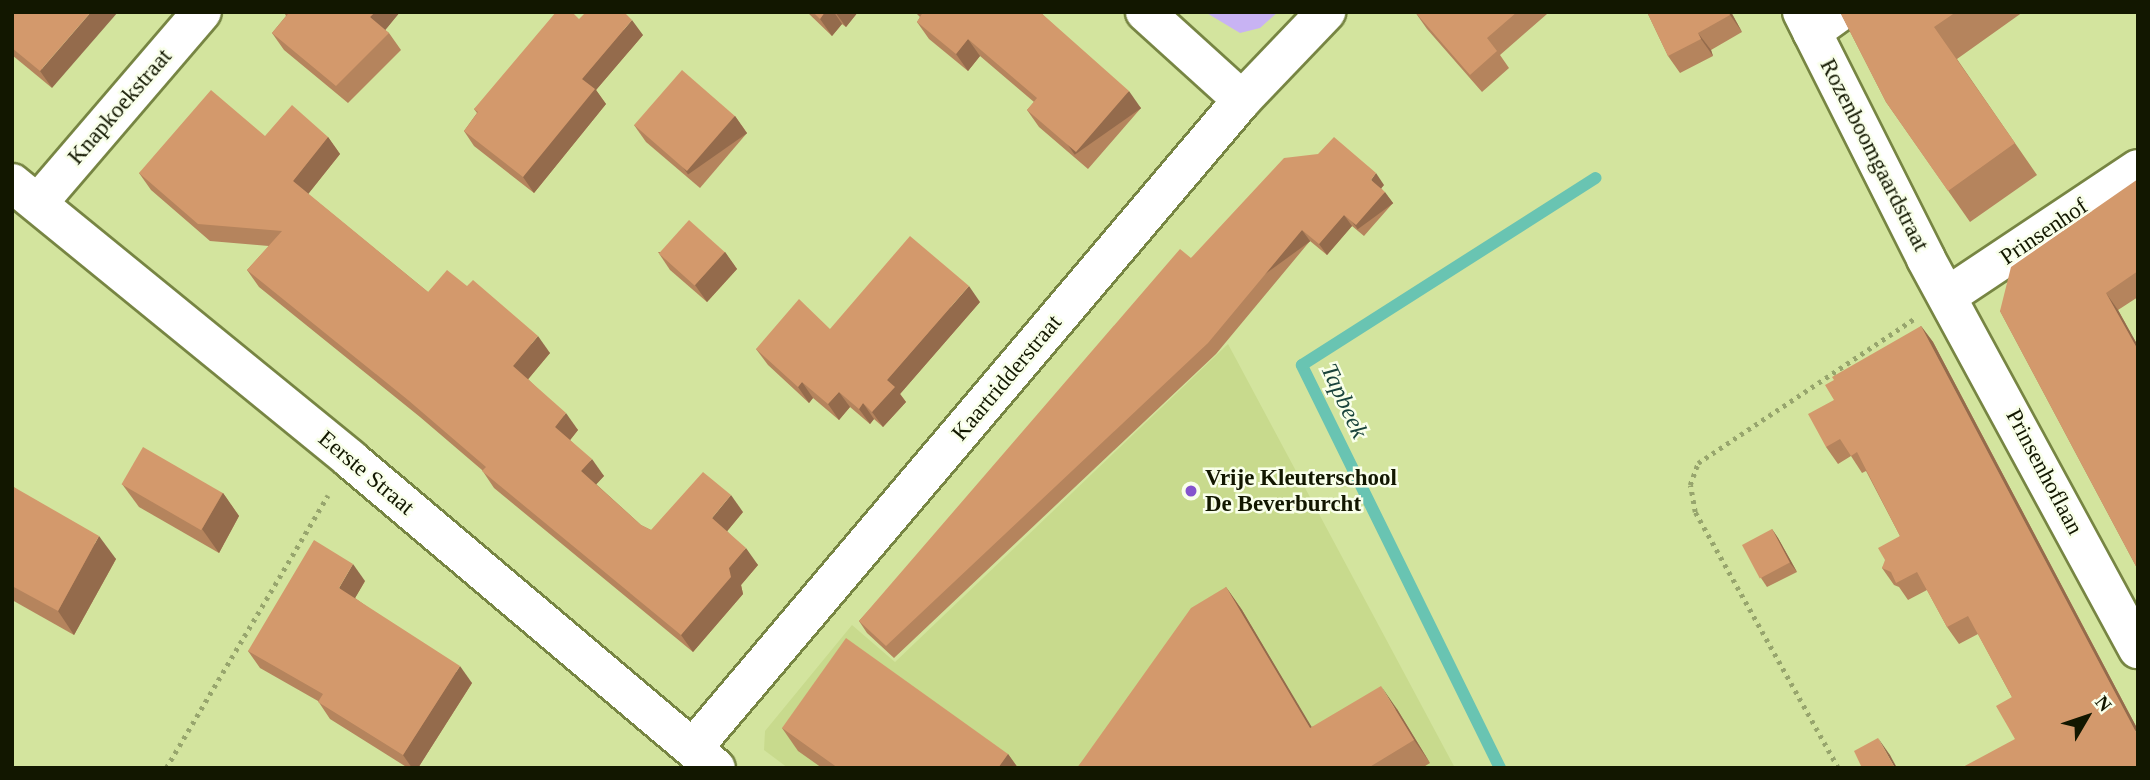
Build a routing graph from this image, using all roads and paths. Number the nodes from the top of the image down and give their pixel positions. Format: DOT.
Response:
graph roads {
  1 [pos="202,12"];
  2 [pos="1145,12"];
  3 [pos="1326,12"];
  4 [pos="1818,19"];
  5 [pos="1242,100"];
  6 [pos="2138,169"];
  7 [pos="26,192"];
  8 [pos="1949,295"];
  9 [pos="350,459"];
  10 [pos="2138,649"];
  11 [pos="704,758"];
  12 [pos="166,768"];
  13 [pos="1838,768"];
  1 -- 7 [label="street, Knapkoekstraat"];
  2 -- 5 [label="street"];
  3 -- 5 [label="street, Kaartridderstraat"];
  4 -- 8 [label="street, Rozenboomgaardstraat"];
  5 -- 11 [label="street, Kaartridderstraat"];
  6 -- 8 [label="street, Prinsenhof"];
  7 -- 9 [label="street, Eerste Straat"];
  8 -- 10 [label="street, Prinsenhoflaan"];
  8 -- 13 [label="path"];
  9 -- 11 [label="street, Eerste Straat"];
  9 -- 12 [label="path"];
}
